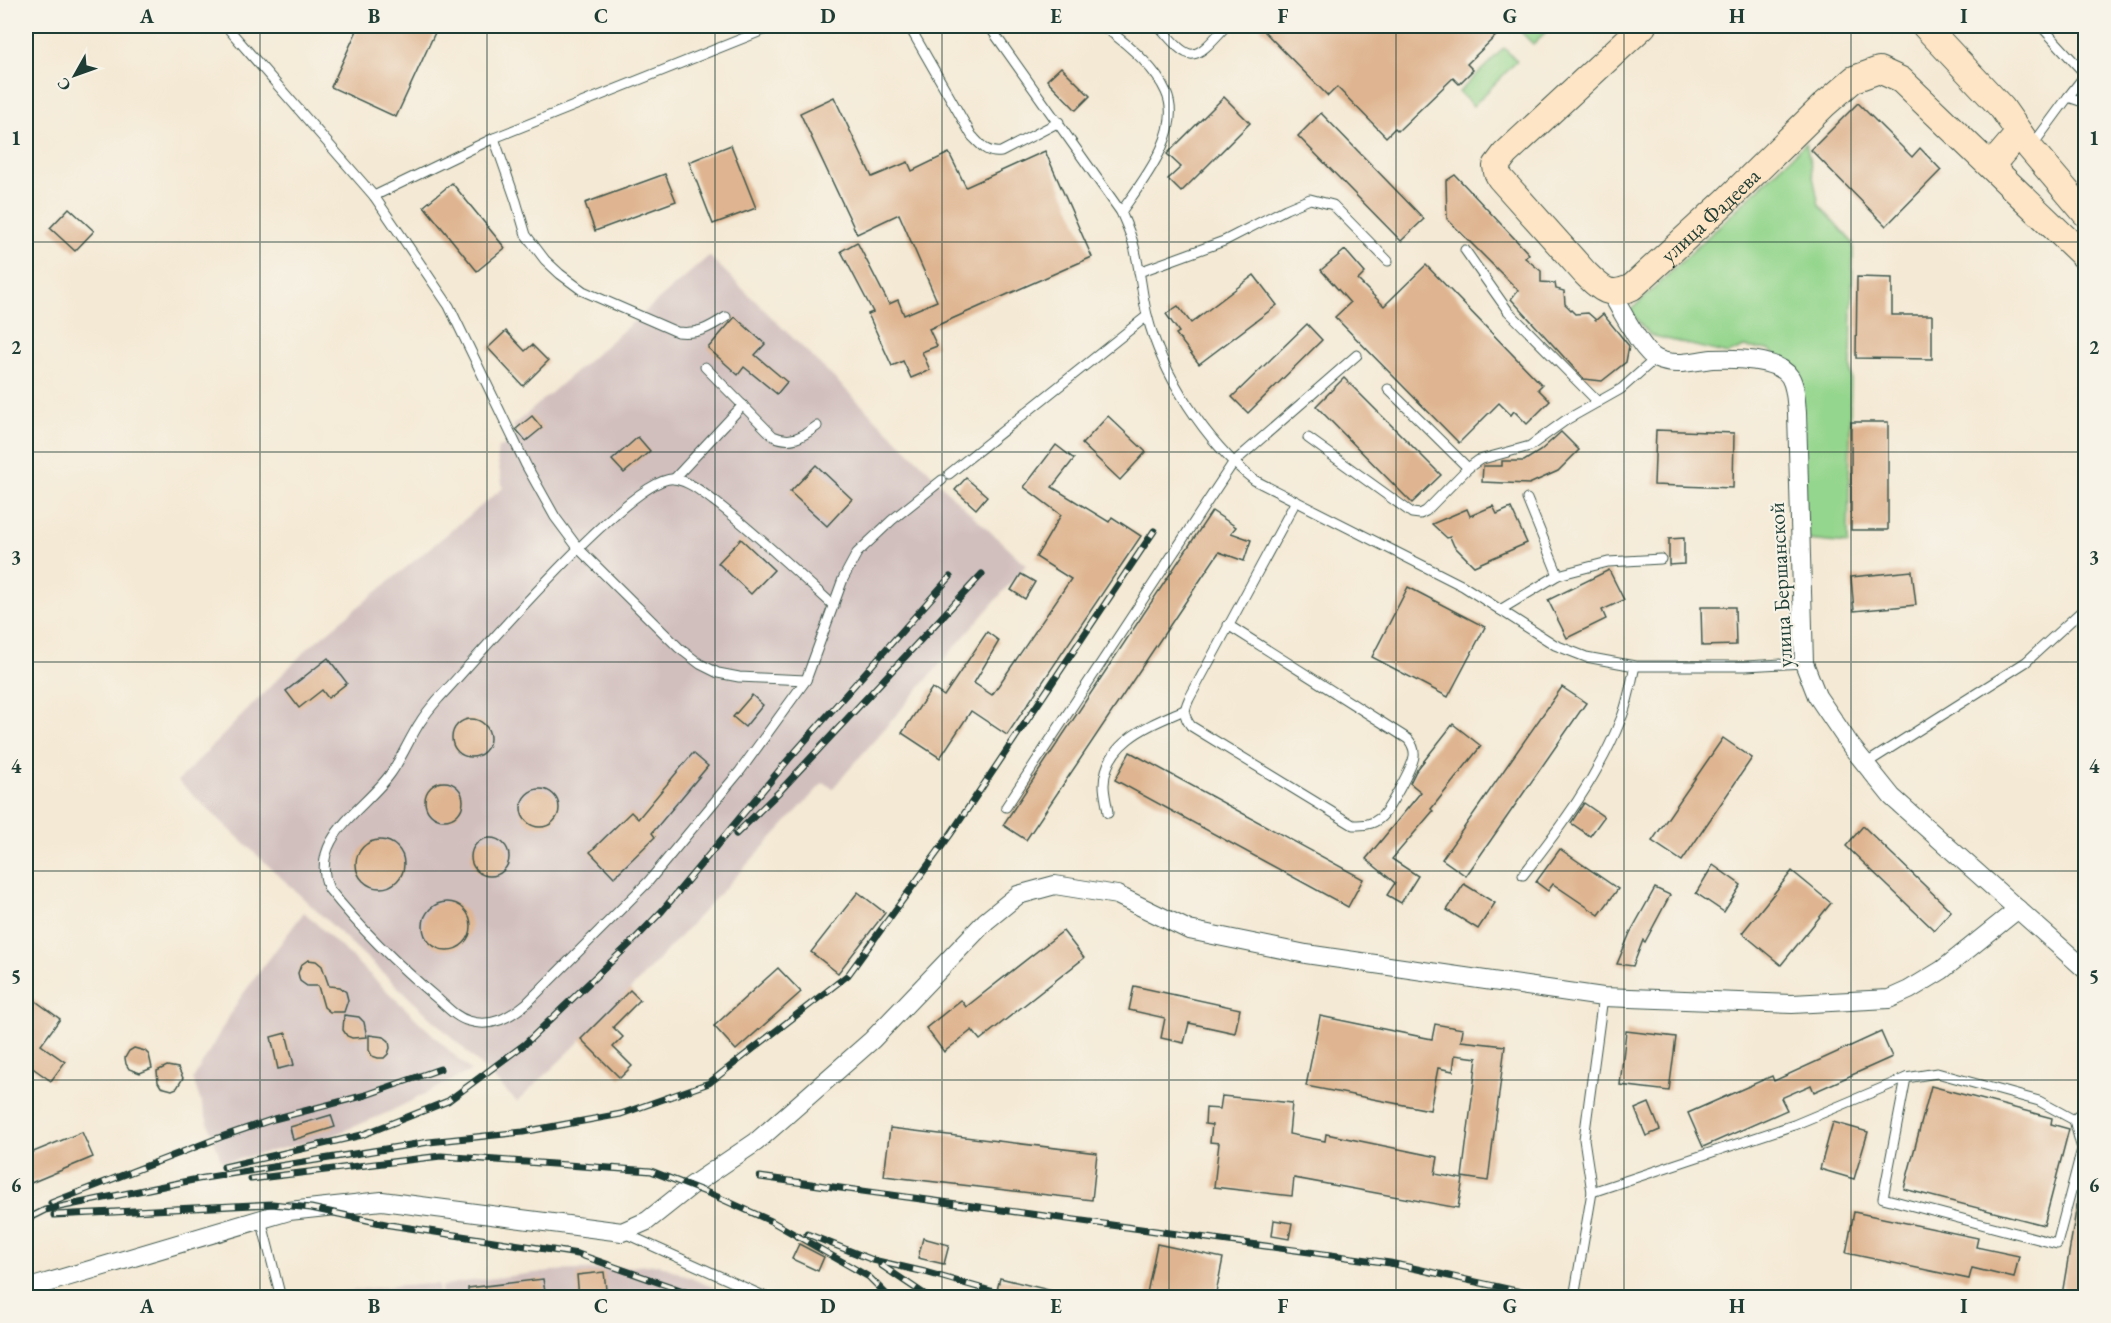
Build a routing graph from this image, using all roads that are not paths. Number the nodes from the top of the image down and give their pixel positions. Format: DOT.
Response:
graph roads {
  1 [pos="226,26"];
  2 [pos="774,26"];
  3 [pos="909,26"];
  4 [pos="989,26"];
  5 [pos="1103,26"];
  6 [pos="1159,26"];
  7 [pos="1226,26"];
  8 [pos="1643,26"];
  9 [pos="1925,26"];
  10 [pos="2041,26"];
  11 [pos="2085,74"];
  12 [pos="2068,97"];
  13 [pos="2085,104"];
  14 [pos="1059,122"];
  15 [pos="494,138"];
  16 [pos="2025,140"];
  17 [pos="1990,166"];
  18 [pos="374,196"];
  19 [pos="1121,212"];
  20 [pos="2085,214"];
  21 [pos="1465,250"];
  22 [pos="2085,258"];
  23 [pos="1388,261"];
  24 [pos="1139,272"];
  25 [pos="1610,292"];
  26 [pos="1147,316"];
  27 [pos="726,317"];
  28 [pos="1357,356"];
  29 [pos="1655,359"];
  30 [pos="705,367"];
  31 [pos="1388,389"];
  32 [pos="1598,402"];
  33 [pos="743,405"];
  34 [pos="817,426"];
  35 [pos="1308,438"];
  36 [pos="1233,463"];
  37 [pos="1468,468"];
  38 [pos="674,479"];
  39 [pos="1527,499"];
  40 [pos="1296,501"];
  41 [pos="578,548"];
  42 [pos="1661,559"];
  43 [pos="1558,575"];
  44 [pos="834,606"];
  45 [pos="2085,608"];
  46 [pos="1500,610"];
  47 [pos="1228,625"];
  48 [pos="1803,663"];
  49 [pos="1635,666"];
  50 [pos="806,680"];
  51 [pos="1184,710"];
  52 [pos="1865,764"];
  53 [pos="1006,807"];
  54 [pos="1108,813"];
  55 [pos="1523,875"];
  56 [pos="2018,909"];
  57 [pos="2085,970"];
  58 [pos="1603,997"];
  59 [pos="1906,1078"];
  60 [pos="2085,1108"];
  61 [pos="2074,1120"];
  62 [pos="1592,1192"];
  63 [pos="261,1219"];
  64 [pos="622,1232"];
  65 [pos="26,1289"];
  66 [pos="281,1298"];
  67 [pos="768,1298"];
  68 [pos="1574,1298"];
  1 -- 18 [label="lane"];
  2 -- 15 [label="lane"];
  3 -- 14 [label="lane"];
  4 -- 14 [label="lane"];
  5 -- 19 [label="lane"];
  6 -- 7 [label="lane"];
  8 -- 25 [label="main road"];
  9 -- 16 [label="main road"];
  10 -- 11 [label="lane"];
  11 -- 12 [label="lane"];
  12 -- 13 [label="lane"];
  12 -- 16 [label="lane"];
  14 -- 19 [label="lane"];
  15 -- 18 [label="lane"];
  15 -- 27 [label="lane"];
  16 -- 17 [label="main road"];
  16 -- 20 [label="main road"];
  17 -- 22 [label="main road, улица Фадеева"];
  17 -- 25 [label="main road, улица Фадеева"];
  18 -- 41 [label="lane"];
  19 -- 24 [label="lane"];
  21 -- 32 [label="lane"];
  23 -- 24 [label="lane"];
  24 -- 26 [label="lane"];
  25 -- 29 [label="street"];
  26 -- 36 [label="lane"];
  26 -- 44 [label="lane"];
  28 -- 36 [label="lane"];
  29 -- 32 [label="lane"];
  29 -- 48 [label="street, улица Бершанской"];
  30 -- 33 [label="lane"];
  31 -- 37 [label="lane"];
  32 -- 37 [label="lane"];
  33 -- 34 [label="lane"];
  33 -- 38 [label="lane"];
  35 -- 37 [label="lane"];
  36 -- 40 [label="lane"];
  36 -- 53 [label="lane"];
  38 -- 41 [label="lane"];
  38 -- 44 [label="lane"];
  39 -- 43 [label="lane"];
  40 -- 46 [label="lane"];
  40 -- 47 [label="lane"];
  41 -- 50 [label="lane"];
  41 -- 50 [label="lane"];
  42 -- 43 [label="lane"];
  43 -- 46 [label="lane"];
  44 -- 50 [label="lane"];
  45 -- 52 [label="lane"];
  46 -- 49 [label="lane"];
  47 -- 51 [label="lane"];
  47 -- 51 [label="lane"];
  48 -- 49 [label="lane"];
  48 -- 52 [label="street, улица Бершанской"];
  49 -- 55 [label="lane"];
  51 -- 54 [label="lane"];
  52 -- 56 [label="street, улица Бершанской"];
  56 -- 57 [label="street, улица Бершанской"];
  56 -- 58 [label="street"];
  58 -- 62 [label="lane"];
  58 -- 64 [label="street"];
  59 -- 61 [label="lane"];
  59 -- 61 [label="lane"];
  59 -- 62 [label="lane"];
  60 -- 61 [label="lane"];
  62 -- 68 [label="lane"];
  63 -- 64 [label="street"];
  63 -- 65 [label="street"];
  63 -- 66 [label="lane"];
  64 -- 67 [label="lane"];
}
